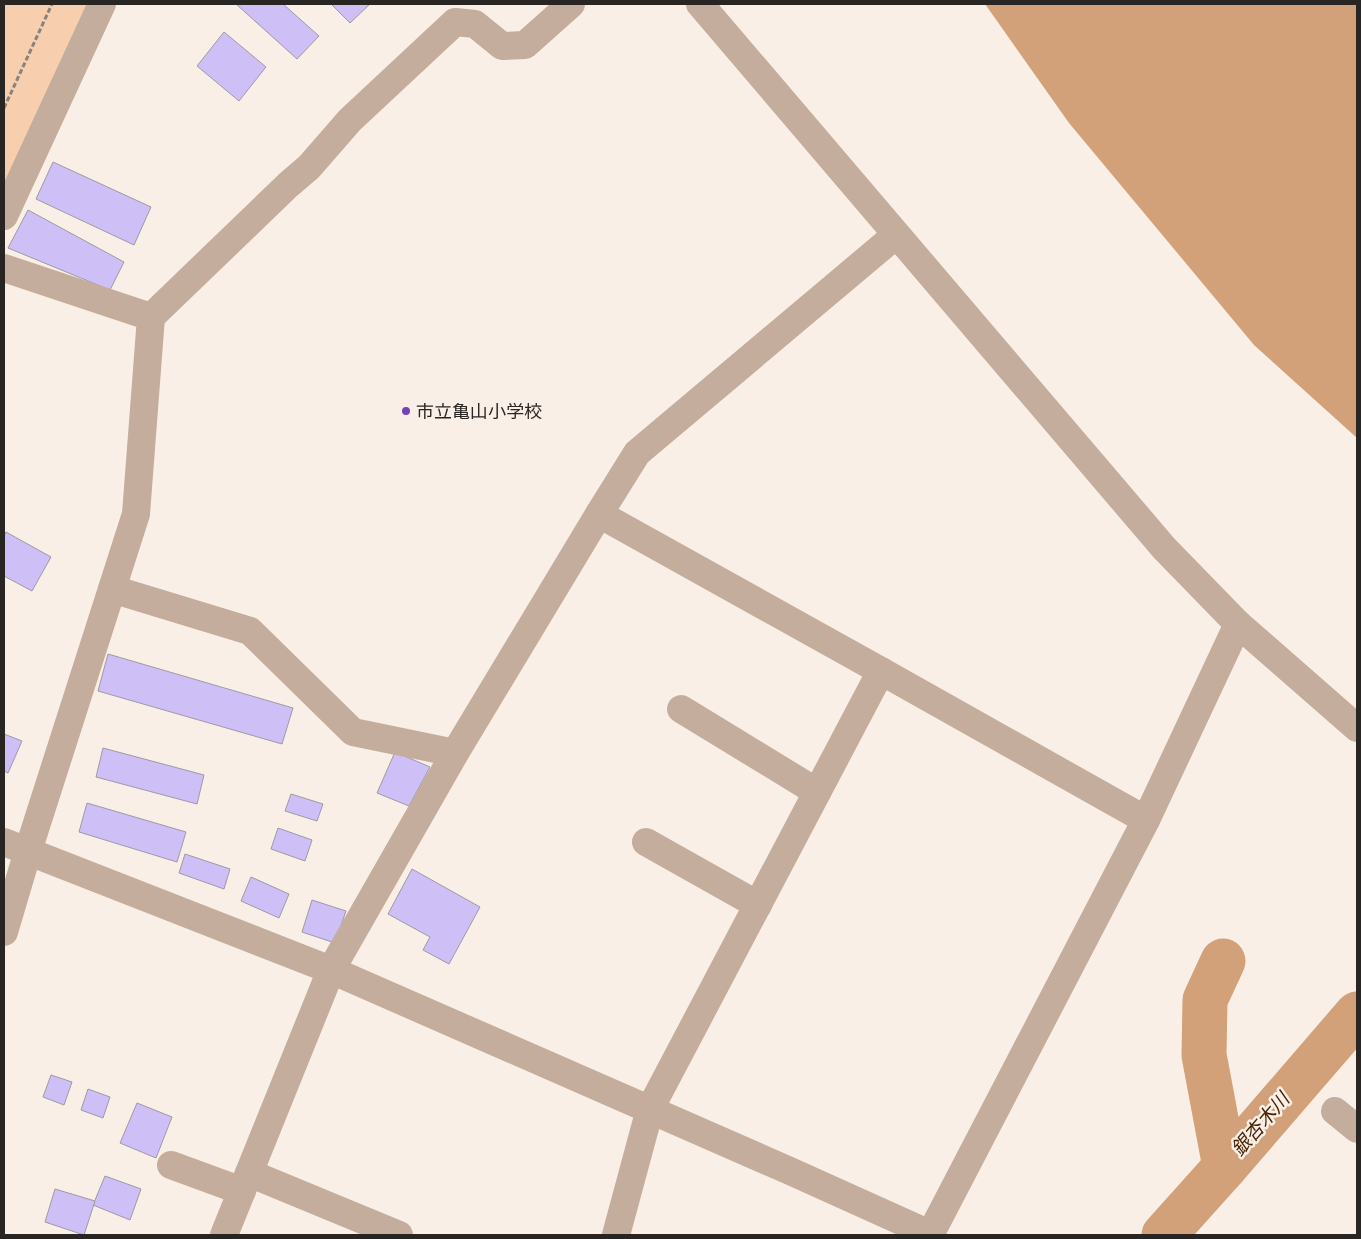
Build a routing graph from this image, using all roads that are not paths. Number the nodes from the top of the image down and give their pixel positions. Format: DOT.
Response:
graph roads {
  1 [pos="102,4"];
  2 [pos="571,4"];
  3 [pos="700,4"];
  4 [pos="4,216"];
  5 [pos="896,235"];
  6 [pos="4,268"];
  7 [pos="151,317"];
  8 [pos="599,514"];
  9 [pos="112,589"];
  10 [pos="1238,624"];
  11 [pos="881,671"];
  12 [pos="681,709"];
  13 [pos="1357,728"];
  14 [pos="455,754"];
  15 [pos="817,792"];
  16 [pos="1146,820"];
  17 [pos="646,842"];
  18 [pos="16,846"];
  19 [pos="758,905"];
  20 [pos="4,932"];
  21 [pos="331,970"];
  22 [pos="650,1109"];
  23 [pos="1335,1110"];
  24 [pos="1357,1129"];
  25 [pos="171,1164"];
  26 [pos="245,1182"];
  27 [pos="224,1235"];
  28 [pos="399,1235"];
  29 [pos="616,1235"];
  30 [pos="931,1235"];
  1 -- 4 [label="street"];
  2 -- 7 [label="street"];
  3 -- 5 [label="street"];
  5 -- 8 [label="street"];
  5 -- 10 [label="street"];
  6 -- 7 [label="street"];
  7 -- 9 [label="street"];
  8 -- 11 [label="street"];
  8 -- 14 [label="street"];
  9 -- 14 [label="street"];
  9 -- 18 [label="street"];
  10 -- 13 [label="street"];
  10 -- 16 [label="street"];
  11 -- 15 [label="street"];
  11 -- 16 [label="street"];
  12 -- 15 [label="street"];
  14 -- 21 [label="street"];
  15 -- 19 [label="street"];
  16 -- 30 [label="street"];
  17 -- 19 [label="street"];
  18 -- 20 [label="street"];
  18 -- 21 [label="street"];
  19 -- 22 [label="street"];
  21 -- 22 [label="street"];
  21 -- 26 [label="street"];
  22 -- 29 [label="street"];
  22 -- 30 [label="street"];
  23 -- 24 [label="street"];
  25 -- 26 [label="street"];
  26 -- 27 [label="street"];
  26 -- 28 [label="street"];
}
